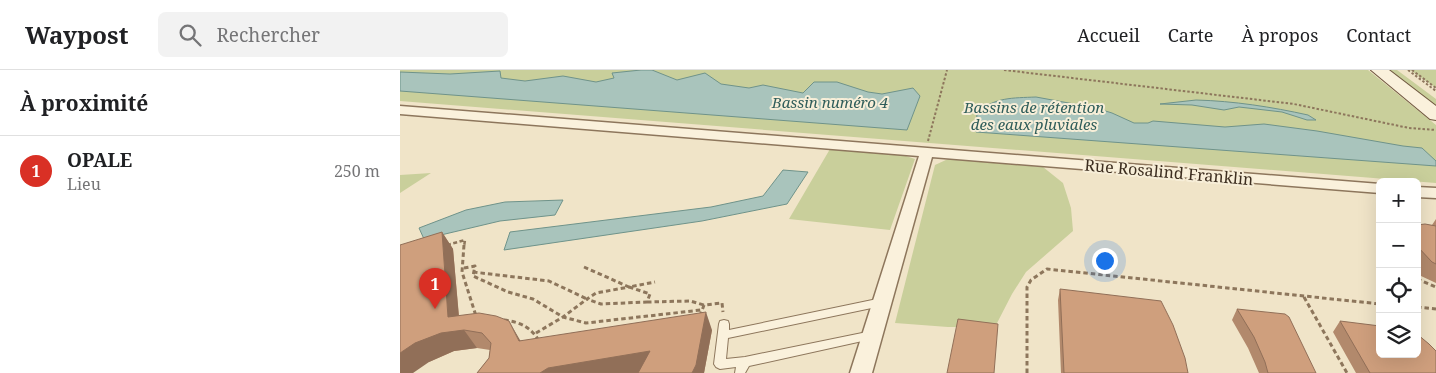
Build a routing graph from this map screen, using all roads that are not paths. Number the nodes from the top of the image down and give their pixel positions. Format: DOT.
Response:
graph roads {
  1 [pos="1379,70"];
  2 [pos="1401,70"];
  3 [pos="1436,96"];
  4 [pos="400,110"];
  5 [pos="1436,115"];
  6 [pos="927,148"];
  7 [pos="1376,189"];
  8 [pos="1421,192"];
  9 [pos="1436,193"];
  10 [pos="882,302"];
  11 [pos="872,335"];
  12 [pos="743,367"];
  13 [pos="861,373"];
  1 -- 5 [label="main road"];
  2 -- 3 [label="main road"];
  4 -- 6 [label="street, Rue Rosalind Franklin"];
  6 -- 7 [label="street, Rue Rosalind Franklin"];
  6 -- 10 [label="street"];
  8 -- 9 [label="street"];
  10 -- 11 [label="street"];
  10 -- 12 [label="lane"];
  11 -- 12 [label="lane"];
  11 -- 13 [label="street"];
}
